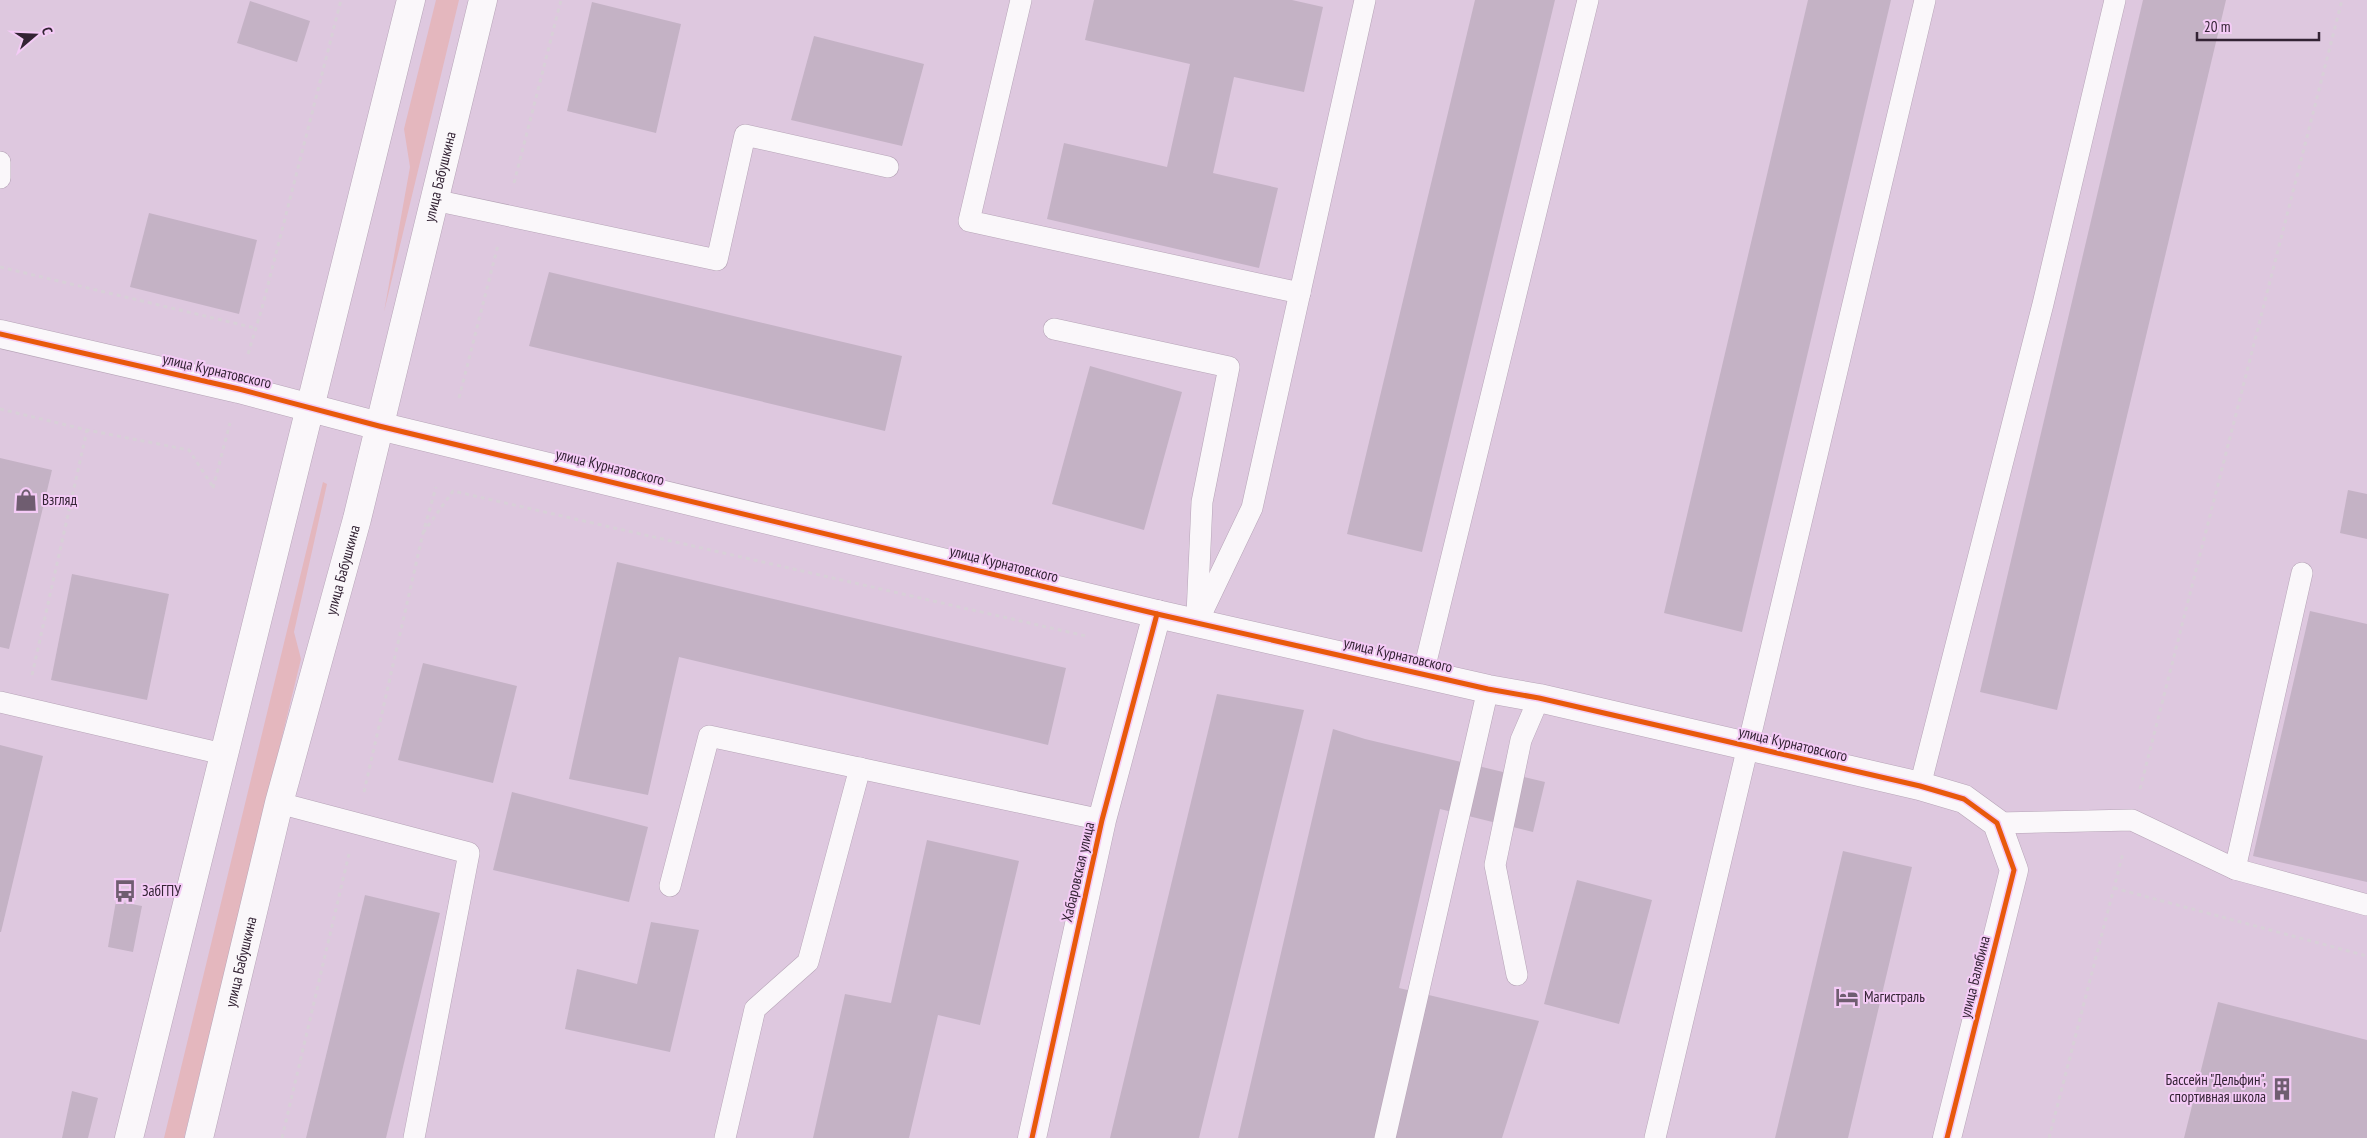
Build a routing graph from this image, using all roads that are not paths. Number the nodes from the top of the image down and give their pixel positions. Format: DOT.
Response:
graph roads {
  1 [pos="410,0"];
  2 [pos="484,0"];
  3 [pos="1021,0"];
  4 [pos="1365,0"];
  5 [pos="1588,0"];
  6 [pos="1925,0"];
  7 [pos="2114,0"];
  8 [pos="0,162"];
  9 [pos="888,167"];
  10 [pos="0,178"];
  11 [pos="434,200"];
  12 [pos="1300,293"];
  13 [pos="1054,329"];
  14 [pos="0,334"];
  15 [pos="308,407"];
  16 [pos="379,426"];
  17 [pos="2302,573"];
  18 [pos="1157,614"];
  19 [pos="1197,623"];
  20 [pos="1424,674"];
  21 [pos="1488,689"];
  22 [pos="1539,698"];
  23 [pos="0,702"];
  24 [pos="1747,747"];
  25 [pos="223,754"];
  26 [pos="860,768"];
  27 [pos="1920,786"];
  28 [pos="279,803"];
  29 [pos="1102,820"];
  30 [pos="1997,823"];
  31 [pos="2235,869"];
  32 [pos="670,886"];
  33 [pos="2367,905"];
  34 [pos="1517,974"];
  35 [pos="129,1138"];
  36 [pos="199,1138"];
  37 [pos="414,1138"];
  38 [pos="725,1138"];
  39 [pos="1032,1138"];
  40 [pos="1384,1138"];
  41 [pos="1655,1138"];
  42 [pos="1947,1138"];
  1 -- 15 [label="street"];
  2 -- 11 [label="street, улица Бабушкина"];
  3 -- 12 [label="lane"];
  4 -- 12 [label="lane"];
  5 -- 20 [label="lane"];
  6 -- 24 [label="lane"];
  7 -- 27 [label="lane"];
  8 -- 10 [label="lane"];
  9 -- 11 [label="lane"];
  11 -- 16 [label="street, улица Бабушкина"];
  12 -- 19 [label="lane"];
  13 -- 19 [label="lane"];
  14 -- 15 [label="street, улица Курнатовского"];
  15 -- 16 [label="street, улица Курнатовского"];
  15 -- 25 [label="street"];
  16 -- 18 [label="street, улица Курнатовского"];
  16 -- 28 [label="street, улица Бабушкина"];
  17 -- 31 [label="lane"];
  18 -- 19 [label="street, улица Курнатовского"];
  18 -- 29 [label="street, Хабаровская улица"];
  19 -- 20 [label="street, улица Курнатовского"];
  20 -- 21 [label="street, улица Курнатовского"];
  21 -- 22 [label="street, улица Курнатовского"];
  21 -- 40 [label="lane"];
  22 -- 24 [label="street, улица Курнатовского"];
  22 -- 34 [label="lane"];
  23 -- 25 [label="lane"];
  24 -- 27 [label="street, улица Курнатовского"];
  24 -- 41 [label="lane"];
  25 -- 35 [label="street"];
  26 -- 29 [label="lane"];
  26 -- 32 [label="lane"];
  26 -- 38 [label="lane"];
  27 -- 30 [label="street, улица Курнатовского"];
  28 -- 36 [label="street, улица Бабушкина"];
  28 -- 37 [label="lane"];
  29 -- 39 [label="street, Хабаровская улица"];
  30 -- 31 [label="lane"];
  30 -- 42 [label="street, улица Балябина"];
  31 -- 33 [label="lane"];
}
